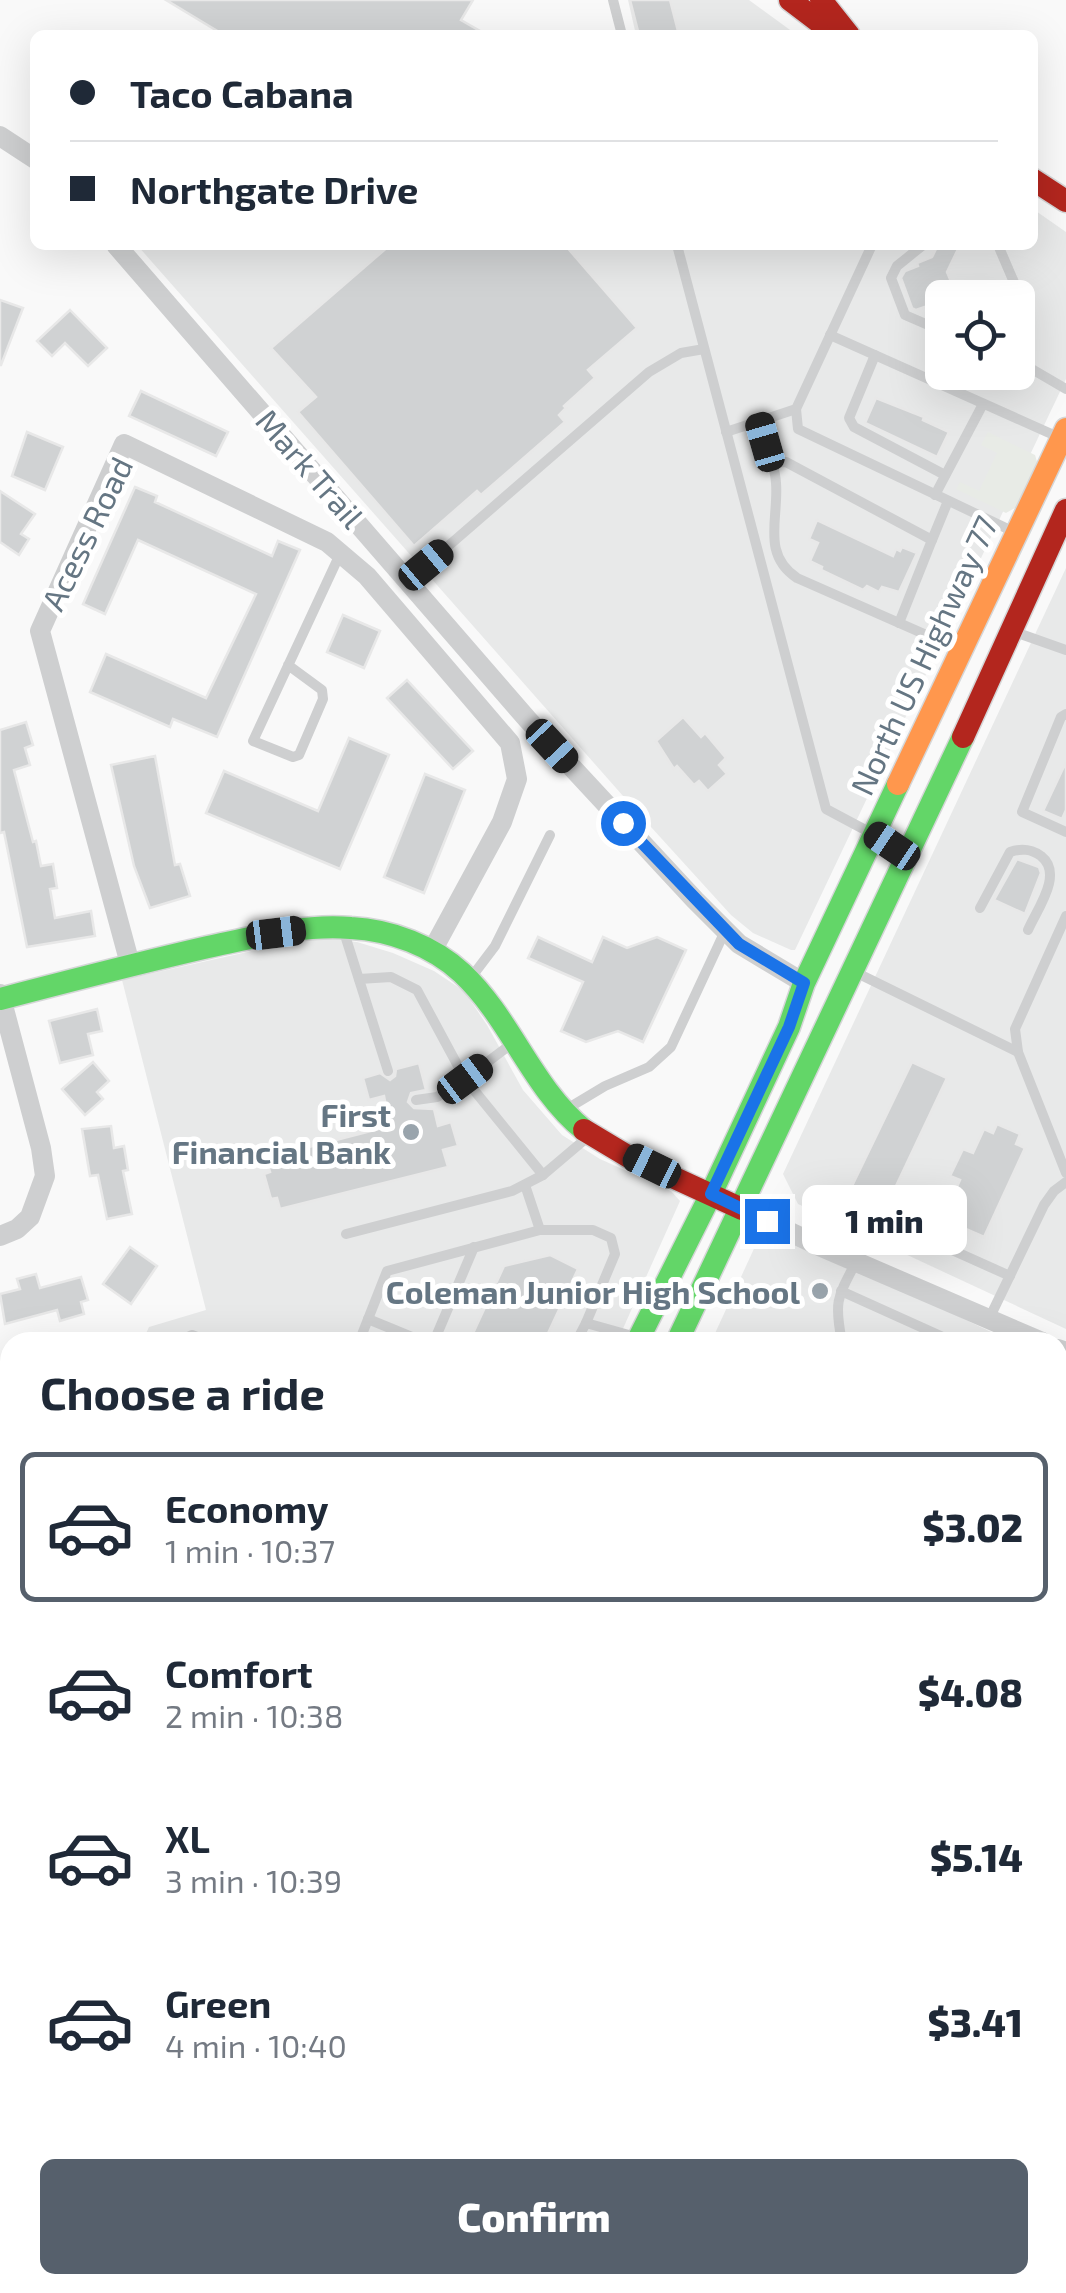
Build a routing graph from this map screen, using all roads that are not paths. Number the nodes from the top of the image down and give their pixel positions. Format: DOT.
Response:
graph roads {
  1 [pos="613,0"];
  2 [pos="790,0"];
  3 [pos="821,0"];
  4 [pos="621,30"];
  5 [pos="829,30"];
  6 [pos="845,30"];
  7 [pos="0,136"];
  8 [pos="30,156"];
  9 [pos="1066,172"];
  10 [pos="1038,177"];
  11 [pos="1038,182"];
  12 [pos="1066,201"];
  13 [pos="120,250"];
  14 [pos="678,250"];
  15 [pos="870,250"];
  16 [pos="917,250"];
  17 [pos="1000,250"];
  18 [pos="1013,280"];
  19 [pos="925,324"];
  20 [pos="830,334"];
  21 [pos="704,349"];
  22 [pos="875,355"];
  23 [pos="1035,371"];
  24 [pos="1066,389"];
  25 [pos="983,404"];
  26 [pos="796,408"];
  27 [pos="759,421"];
  28 [pos="726,432"];
  29 [pos="1064,434"];
  30 [pos="771,463"];
  31 [pos="946,475"];
  32 [pos="935,495"];
  33 [pos="948,501"];
  34 [pos="1066,510"];
  35 [pos="1016,533"];
  36 [pos="932,540"];
  37 [pos="340,553"];
  38 [pos="409,580"];
  39 [pos="899,623"];
  40 [pos="1014,631"];
  41 [pos="962,650"];
  42 [pos="1066,650"];
  43 [pos="288,666"];
  44 [pos="1066,714"];
  45 [pos="1066,832"];
  46 [pos="550,835"];
  47 [pos="875,835"];
  48 [pos="908,858"];
  49 [pos="980,908"];
  50 [pos="1066,916"];
  51 [pos="343,928"];
  52 [pos="725,930"];
  53 [pos="1028,930"];
  54 [pos="432,952"];
  55 [pos="130,964"];
  56 [pos="856,972"];
  57 [pos="359,979"];
  58 [pos="469,980"];
  59 [pos="804,983"];
  60 [pos="0,997"];
  61 [pos="516,1041"];
  62 [pos="1018,1052"];
  63 [pos="388,1071"];
  64 [pos="465,1079"];
  65 [pos="416,1100"];
  66 [pos="564,1111"];
  67 [pos="590,1135"];
  68 [pos="1066,1173"];
  69 [pos="543,1175"];
  70 [pos="1066,1182"];
  71 [pos="525,1185"];
  72 [pos="711,1194"];
  73 [pos="742,1209"];
  74 [pos="883,1219"];
  75 [pos="540,1230"];
  76 [pos="346,1234"];
  77 [pos="0,1236"];
  78 [pos="474,1247"];
  79 [pos="856,1262"];
  80 [pos="1010,1276"];
  81 [pos="840,1291"];
  82 [pos="368,1319"];
  83 [pos="988,1320"];
  84 [pos="586,1323"];
  85 [pos="363,1332"];
  86 [pos="401,1332"];
  87 [pos="439,1332"];
  88 [pos="581,1332"];
  89 [pos="614,1332"];
  90 [pos="642,1332"];
  91 [pos="682,1332"];
  92 [pos="840,1332"];
  93 [pos="932,1332"];
  94 [pos="1017,1332"];
  1 -- 4 [label="lane"];
  2 -- 5 [label="main road"];
  3 -- 6 [label="main road"];
  7 -- 8 [label="street"];
  9 -- 10 [label="main road"];
  11 -- 12 [label="main road"];
  13 -- 38 [label="street, Mark Trail"];
  14 -- 21 [label="lane"];
  15 -- 20 [label="lane"];
  16 -- 19 [label="lane"];
  17 -- 18 [label="lane"];
  20 -- 22 [label="lane"];
  20 -- 26 [label="lane"];
  21 -- 28 [label="lane"];
  21 -- 38 [label="lane"];
  22 -- 25 [label="lane"];
  22 -- 31 [label="lane"];
  23 -- 24 [label="lane"];
  25 -- 29 [label="lane"];
  25 -- 31 [label="lane"];
  26 -- 27 [label="lane"];
  26 -- 32 [label="lane"];
  27 -- 28 [label="lane"];
  27 -- 30 [label="lane"];
  28 -- 47 [label="lane"];
  29 -- 35 [label="main road, North US Highway 77"];
  30 -- 36 [label="lane"];
  30 -- 39 [label="lane"];
  31 -- 32 [label="lane"];
  32 -- 33 [label="lane"];
  33 -- 35 [label="lane"];
  33 -- 36 [label="lane"];
  34 -- 40 [label="main road"];
  35 -- 41 [label="main road, North US Highway 77"];
  36 -- 39 [label="lane"];
  37 -- 43 [label="lane"];
  37 -- 54 [label="street, Acess Road"];
  37 -- 55 [label="street, Acess Road"];
  38 -- 52 [label="street, Mark Trail"];
  39 -- 41 [label="lane"];
  40 -- 42 [label="lane"];
  40 -- 48 [label="main road"];
  41 -- 47 [label="main road, North US Highway 77"];
  43 -- 43 [label="lane"];
  44 -- 45 [label="lane"];
  46 -- 58 [label="lane"];
  47 -- 48 [label="main road"];
  47 -- 59 [label="main road, North US Highway 77"];
  48 -- 56 [label="main road"];
  49 -- 53 [label="lane"];
  50 -- 62 [label="lane"];
  51 -- 54 [label="main road"];
  51 -- 55 [label="main road"];
  51 -- 57 [label="lane"];
  52 -- 59 [label="street, Mark Trail"];
  52 -- 66 [label="lane"];
  54 -- 58 [label="main road"];
  55 -- 60 [label="main road"];
  56 -- 62 [label="lane"];
  56 -- 73 [label="main road"];
  57 -- 63 [label="lane"];
  57 -- 64 [label="lane"];
  58 -- 61 [label="main road"];
  59 -- 72 [label="main road, North US Highway 77"];
  60 -- 77 [label="street"];
  61 -- 64 [label="lane"];
  61 -- 66 [label="main road"];
  62 -- 68 [label="lane"];
  64 -- 65 [label="lane"];
  64 -- 69 [label="lane"];
  66 -- 67 [label="main road"];
  67 -- 69 [label="lane"];
  67 -- 72 [label="main road"];
  69 -- 71 [label="lane"];
  70 -- 80 [label="lane"];
  71 -- 75 [label="lane"];
  71 -- 76 [label="lane"];
  72 -- 73 [label="main road"];
  72 -- 90 [label="main road, North US Highway 77"];
  73 -- 79 [label="street"];
  73 -- 91 [label="main road"];
  74 -- 80 [label="lane"];
  75 -- 78 [label="lane"];
  75 -- 84 [label="lane"];
  78 -- 82 [label="lane"];
  78 -- 87 [label="lane"];
  79 -- 81 [label="lane"];
  79 -- 83 [label="street"];
  80 -- 83 [label="lane"];
  81 -- 92 [label="lane"];
  81 -- 93 [label="lane"];
  82 -- 85 [label="lane"];
  82 -- 86 [label="lane"];
  83 -- 94 [label="street"];
  84 -- 88 [label="lane"];
  84 -- 89 [label="lane"];
}
